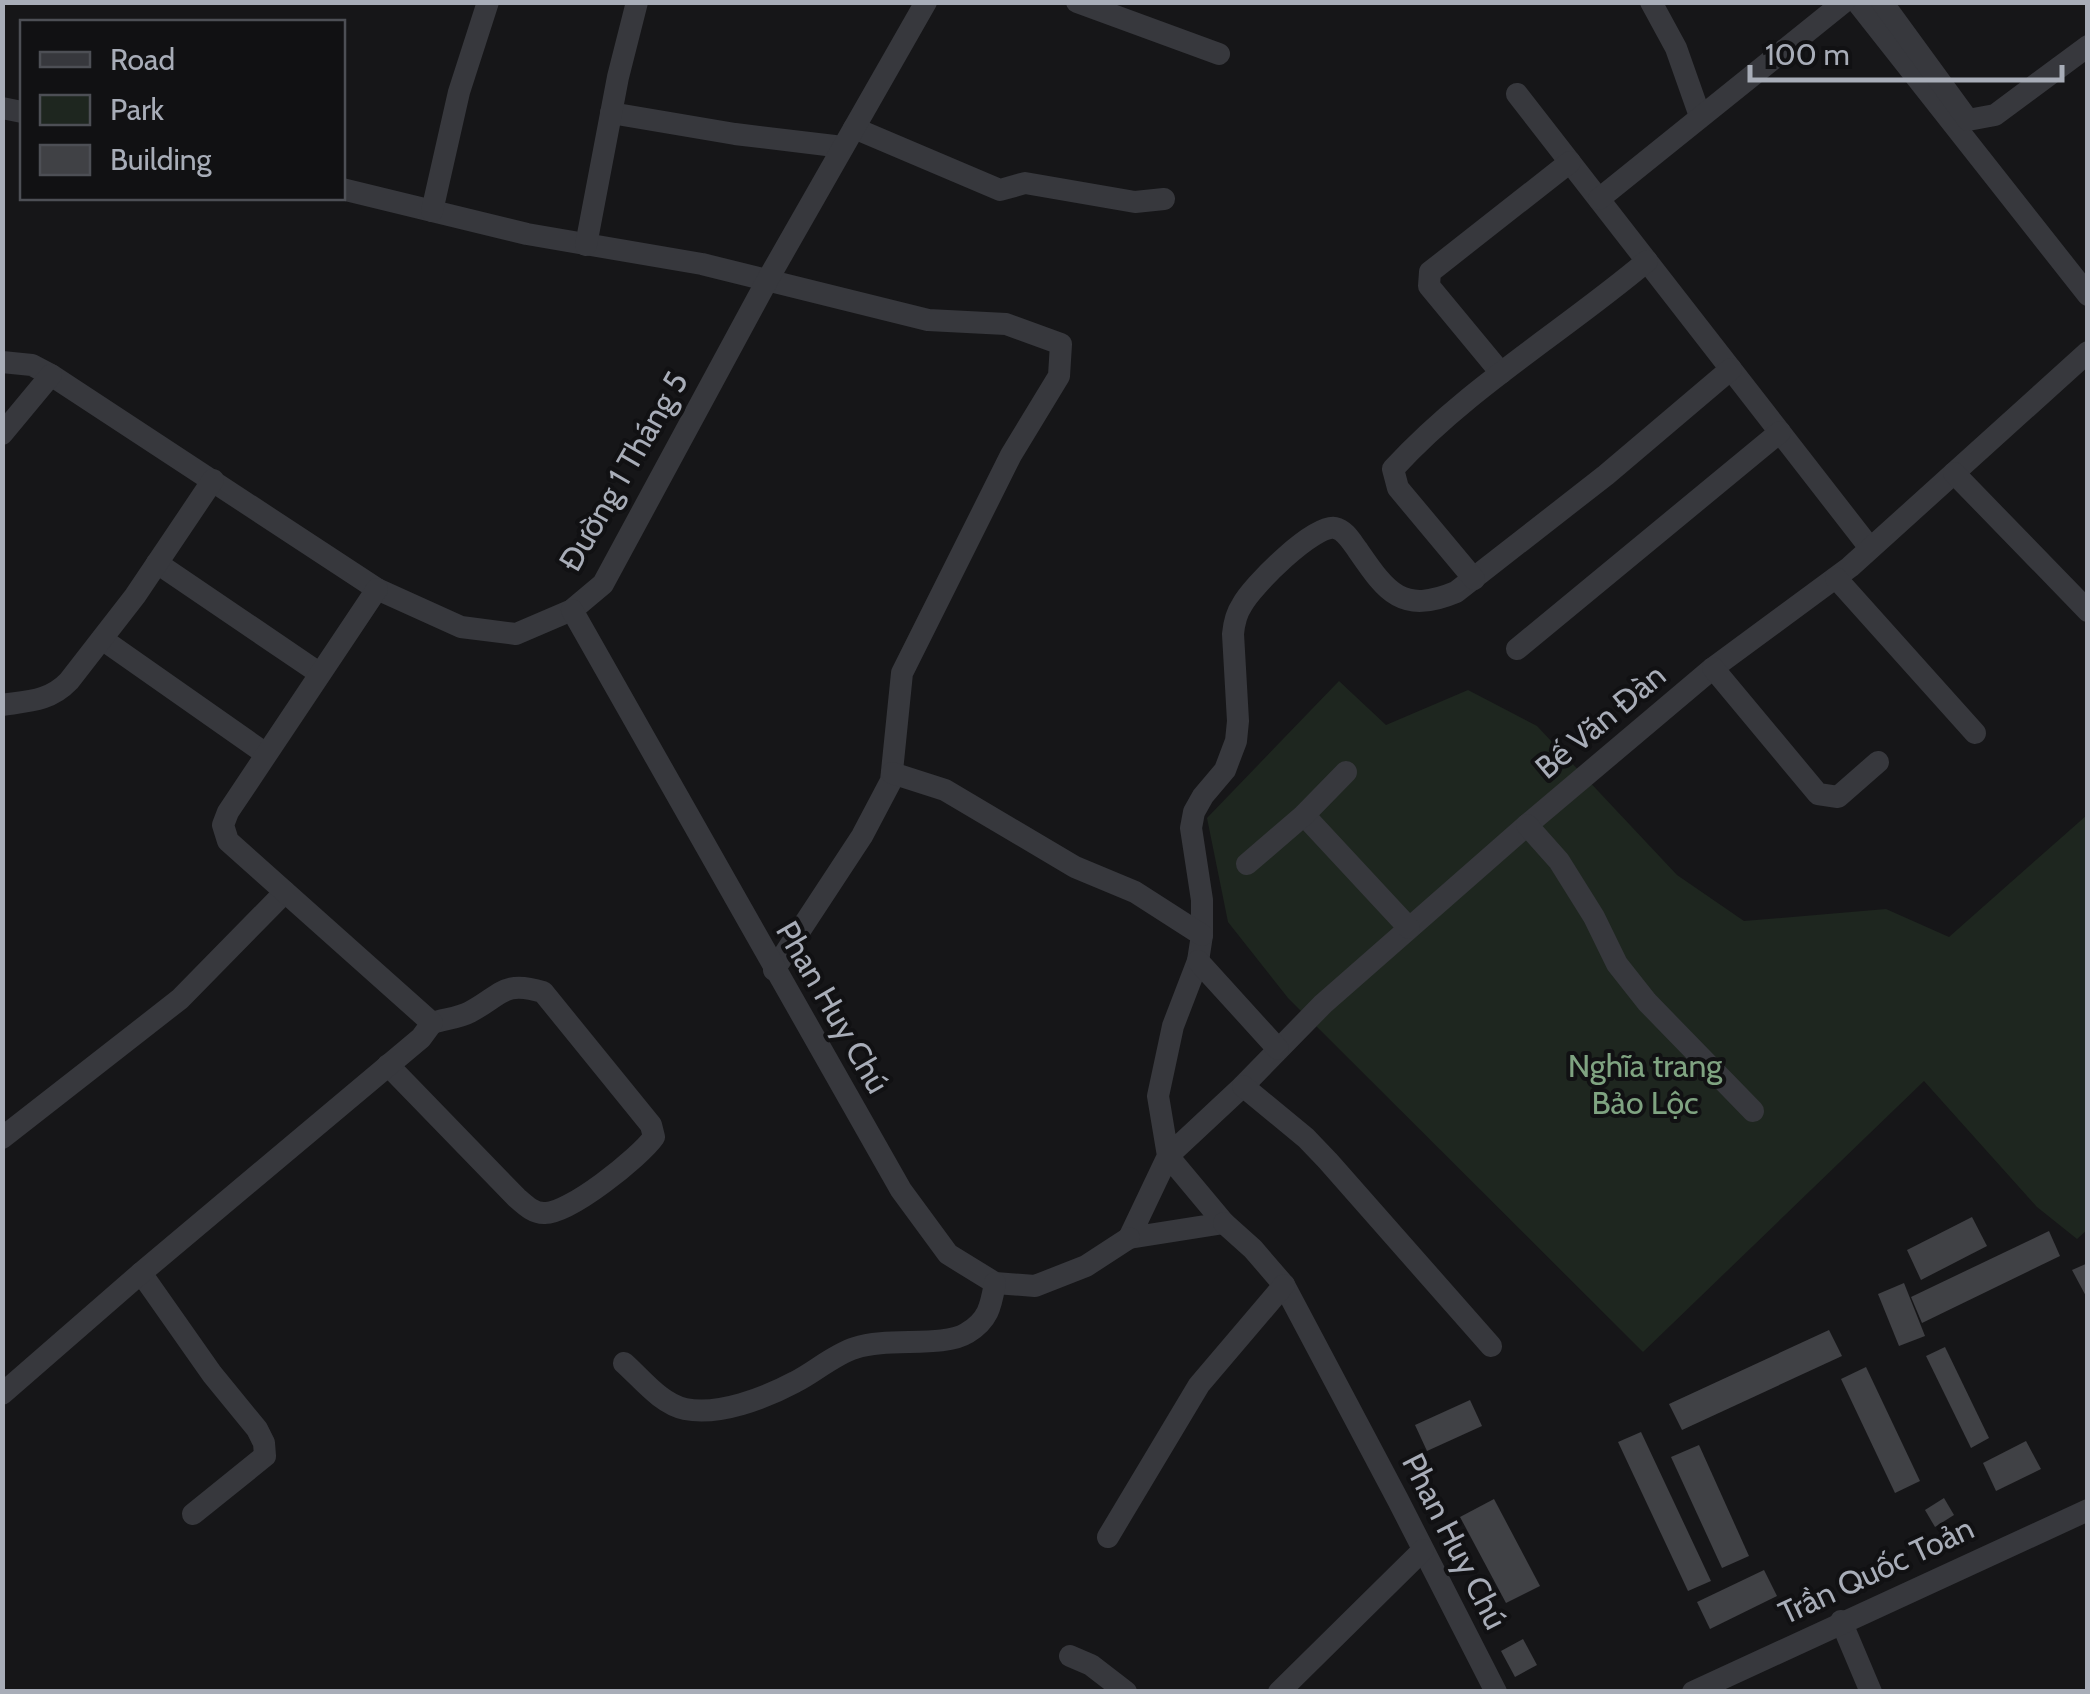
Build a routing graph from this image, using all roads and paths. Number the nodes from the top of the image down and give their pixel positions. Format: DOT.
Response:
graph roads {
  1 [pos="488,2"];
  2 [pos="638,2"];
  3 [pos="926,2"];
  4 [pos="1077,2"];
  5 [pos="1651,2"];
  6 [pos="1844,2"];
  7 [pos="1857,2"];
  8 [pos="1882,2"];
  9 [pos="2088,46"];
  10 [pos="1218,54"];
  11 [pos="1517,94"];
  12 [pos="611,113"];
  13 [pos="1700,116"];
  14 [pos="848,137"];
  15 [pos="1570,162"];
  16 [pos="345,190"];
  17 [pos="1599,198"];
  18 [pos="1164,199"];
  19 [pos="432,210"];
  20 [pos="586,245"];
  21 [pos="1647,260"];
  22 [pos="768,279"];
  23 [pos="2088,295"];
  24 [pos="2088,352"];
  25 [pos="2,362"];
  26 [pos="1731,369"];
  27 [pos="1501,373"];
  28 [pos="51,376"];
  29 [pos="1780,432"];
  30 [pos="2,434"];
  31 [pos="1954,473"];
  32 [pos="213,480"];
  33 [pos="1870,548"];
  34 [pos="158,563"];
  35 [pos="1836,578"];
  36 [pos="1474,579"];
  37 [pos="377,590"];
  38 [pos="572,610"];
  39 [pos="2088,611"];
  40 [pos="102,639"];
  41 [pos="1517,648"];
  42 [pos="1713,668"];
  43 [pos="319,673"];
  44 [pos="2,705"];
  45 [pos="1976,732"];
  46 [pos="266,754"];
  47 [pos="1878,762"];
  48 [pos="1346,772"];
  49 [pos="892,774"];
  50 [pos="1304,815"];
  51 [pos="1527,825"];
  52 [pos="1247,864"];
  53 [pos="285,892"];
  54 [pos="1409,928"];
  55 [pos="1202,935"];
  56 [pos="1198,960"];
  57 [pos="774,970"];
  58 [pos="432,1022"];
  59 [pos="1278,1049"];
  60 [pos="388,1066"];
  61 [pos="1243,1086"];
  62 [pos="1753,1111"];
  63 [pos="2,1138"];
  64 [pos="1168,1156"];
  65 [pos="1224,1223"];
  66 [pos="1129,1238"];
  67 [pos="140,1273"];
  68 [pos="996,1282"];
  69 [pos="1284,1285"];
  70 [pos="1491,1346"];
  71 [pos="624,1363"];
  72 [pos="2,1394"];
  73 [pos="2088,1510"];
  74 [pos="194,1514"];
  75 [pos="1108,1537"];
  76 [pos="1423,1550"];
  77 [pos="1841,1621"];
  78 [pos="1070,1656"];
  79 [pos="1126,1692"];
  80 [pos="1279,1692"];
  81 [pos="1496,1692"];
  82 [pos="1693,1692"];
  83 [pos="1871,1692"];
  1 -- 19 [label="street"];
  2 -- 12 [label="street"];
  3 -- 14 [label="street, Đường 1 Tháng 5"];
  4 -- 10 [label="street"];
  5 -- 13 [label="street"];
  6 -- 13 [label="street"];
  7 -- 23 [label="street"];
  8 -- 9 [label="street"];
  11 -- 15 [label="street"];
  12 -- 14 [label="street"];
  12 -- 20 [label="street"];
  13 -- 17 [label="street"];
  14 -- 18 [label="street"];
  14 -- 22 [label="street, Đường 1 Tháng 5"];
  15 -- 17 [label="street"];
  15 -- 27 [label="street"];
  16 -- 19 [label="street"];
  17 -- 21 [label="street"];
  19 -- 20 [label="street"];
  20 -- 22 [label="street"];
  21 -- 26 [label="street"];
  21 -- 27 [label="street"];
  22 -- 38 [label="street, Đường 1 Tháng 5"];
  22 -- 49 [label="street"];
  24 -- 31 [label="street, Bế Văn Đàn"];
  25 -- 28 [label="street, Đường 1 Tháng 5"];
  26 -- 29 [label="street"];
  26 -- 36 [label="street"];
  27 -- 36 [label="street"];
  28 -- 30 [label="street"];
  28 -- 32 [label="street, Đường 1 Tháng 5"];
  29 -- 33 [label="street"];
  29 -- 41 [label="street"];
  31 -- 33 [label="street, Bế Văn Đàn"];
  31 -- 39 [label="street"];
  32 -- 34 [label="street"];
  32 -- 37 [label="street, Đường 1 Tháng 5"];
  33 -- 35 [label="street, Bế Văn Đàn"];
  34 -- 40 [label="street"];
  34 -- 43 [label="street"];
  35 -- 42 [label="street, Bế Văn Đàn"];
  35 -- 45 [label="street"];
  36 -- 55 [label="street"];
  37 -- 38 [label="street, Đường 1 Tháng 5"];
  37 -- 43 [label="street"];
  38 -- 57 [label="street, Phan Huy Chú"];
  40 -- 44 [label="street"];
  40 -- 46 [label="street"];
  42 -- 47 [label="street"];
  42 -- 51 [label="street, Bế Văn Đàn"];
  43 -- 46 [label="street"];
  46 -- 53 [label="street"];
  48 -- 50 [label="street"];
  49 -- 55 [label="street"];
  49 -- 57 [label="street"];
  50 -- 52 [label="street"];
  50 -- 54 [label="street"];
  51 -- 54 [label="street, Bế Văn Đàn"];
  51 -- 62 [label="street"];
  53 -- 58 [label="street"];
  53 -- 63 [label="street"];
  54 -- 59 [label="street, Bế Văn Đàn"];
  55 -- 56 [label="street"];
  56 -- 59 [label="street"];
  56 -- 64 [label="street"];
  57 -- 68 [label="street, Phan Huy Chú"];
  58 -- 60 [label="street"];
  58 -- 60 [label="street"];
  59 -- 61 [label="street, Bế Văn Đàn"];
  60 -- 67 [label="street"];
  61 -- 64 [label="street, Bế Văn Đàn"];
  61 -- 70 [label="street"];
  64 -- 65 [label="street, Phan Huy Chú"];
  64 -- 66 [label="street"];
  65 -- 66 [label="street"];
  65 -- 69 [label="street, Phan Huy Chú"];
  66 -- 68 [label="street"];
  67 -- 72 [label="street"];
  67 -- 74 [label="street"];
  68 -- 71 [label="street"];
  69 -- 75 [label="street"];
  69 -- 76 [label="street, Phan Huy Chú"];
  73 -- 77 [label="street, Trần Quốc Toản"];
  76 -- 80 [label="street"];
  76 -- 81 [label="street, Phan Huy Chú"];
  77 -- 82 [label="street, Trần Quốc Toản"];
  77 -- 83 [label="street"];
  78 -- 79 [label="street"];
}
